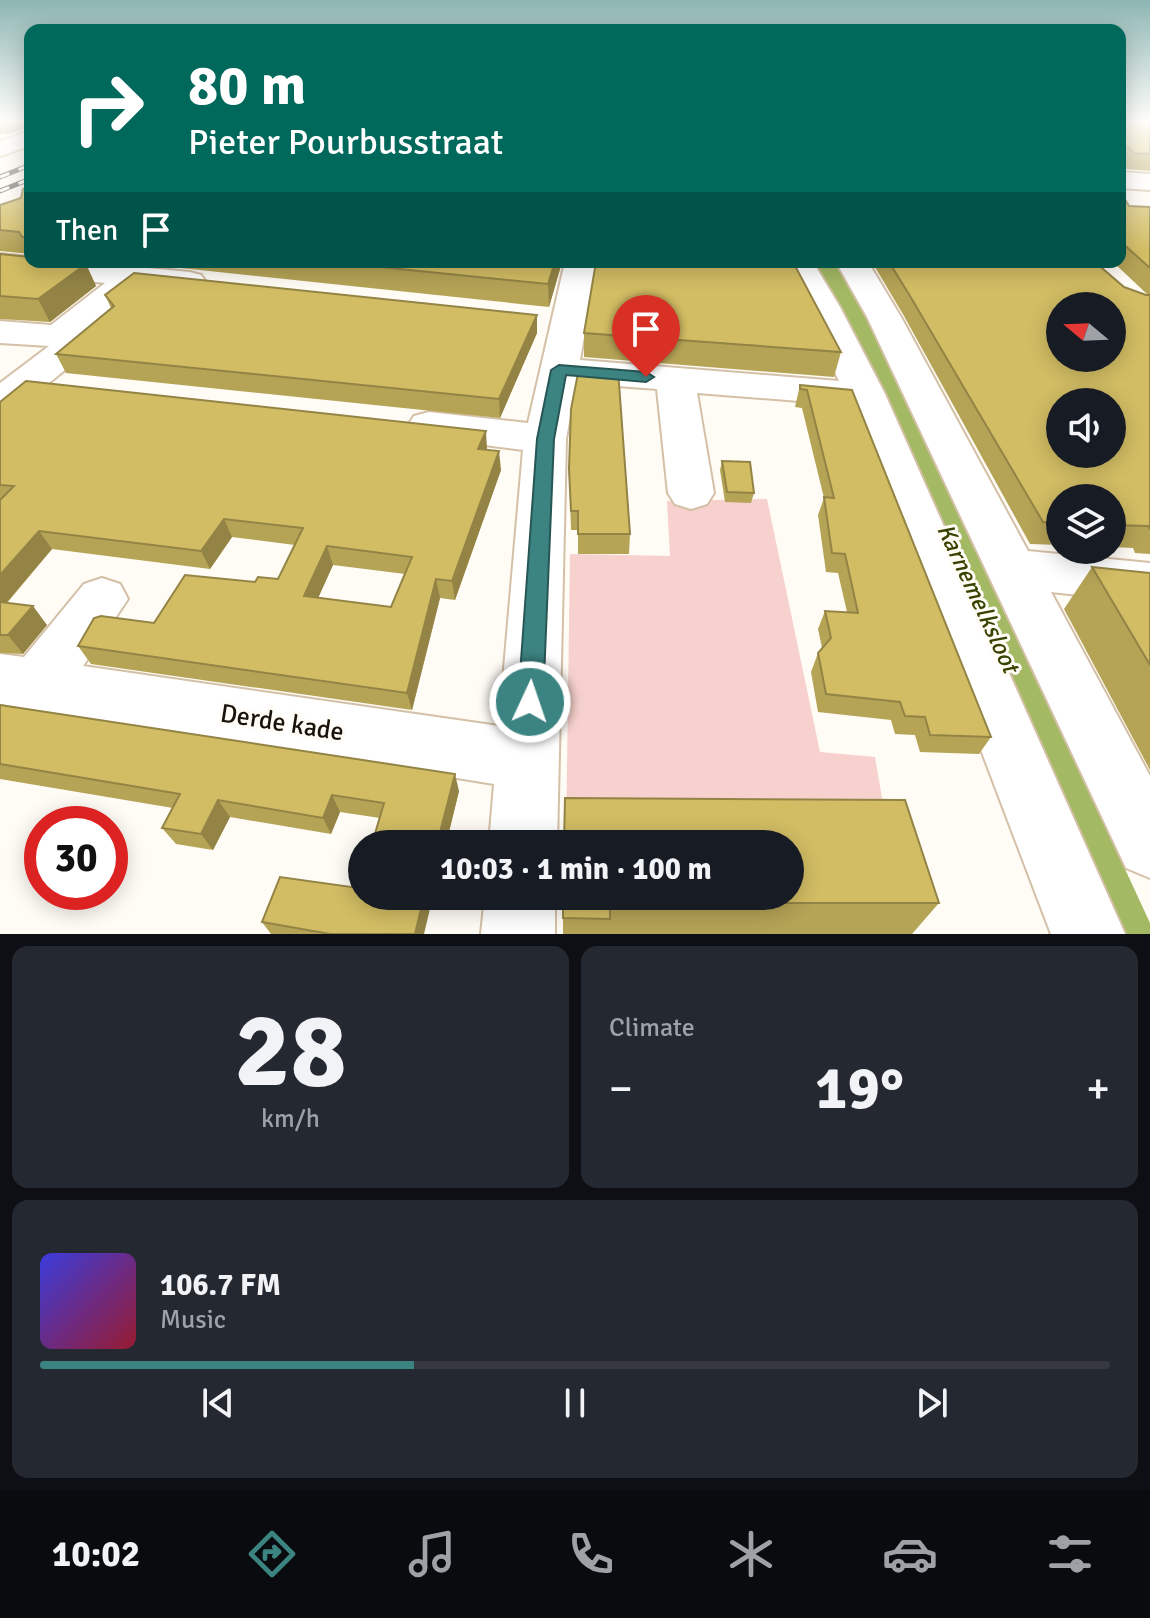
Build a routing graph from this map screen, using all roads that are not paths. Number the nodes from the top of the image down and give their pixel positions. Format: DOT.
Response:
graph roads {
  1 [pos="1126,180"];
  2 [pos="1150,182"];
  3 [pos="0,263"];
  4 [pos="24,265"];
  5 [pos="52,268"];
  6 [pos="578,268"];
  7 [pos="800,268"];
  8 [pos="855,268"];
  9 [pos="134,276"];
  10 [pos="225,286"];
  11 [pos="0,332"];
  12 [pos="59,336"];
  13 [pos="559,370"];
  14 [pos="675,379"];
  15 [pos="74,388"];
  16 [pos="14,393"];
  17 [pos="865,394"];
  18 [pos="392,421"];
  19 [pos="545,439"];
  20 [pos="691,493"];
  21 [pos="1012,569"];
  22 [pos="1150,583"];
  23 [pos="102,599"];
  24 [pos="18,682"];
  25 [pos="527,760"];
  26 [pos="524,830"];
  27 [pos="1150,844"];
  28 [pos="519,910"];
  29 [pos="518,934"];
  30 [pos="1088,934"];
  1 -- 2 [label="street"];
  3 -- 4 [label="street"];
  5 -- 9 [label="street"];
  6 -- 13 [label="street"];
  7 -- 17 [label="street"];
  8 -- 21 [label="street"];
  9 -- 10 [label="street"];
  9 -- 12 [label="street"];
  11 -- 12 [label="street"];
  12 -- 16 [label="street"];
  13 -- 14 [label="street"];
  13 -- 19 [label="street"];
  14 -- 17 [label="street"];
  14 -- 20 [label="street"];
  15 -- 16 [label="street"];
  17 -- 30 [label="street"];
  18 -- 19 [label="street"];
  19 -- 25 [label="street"];
  21 -- 22 [label="street"];
  21 -- 27 [label="street"];
  23 -- 24 [label="street, Derde kade"];
  24 -- 25 [label="street, Derde kade"];
  25 -- 26 [label="street"];
  28 -- 29 [label="street"];
}
